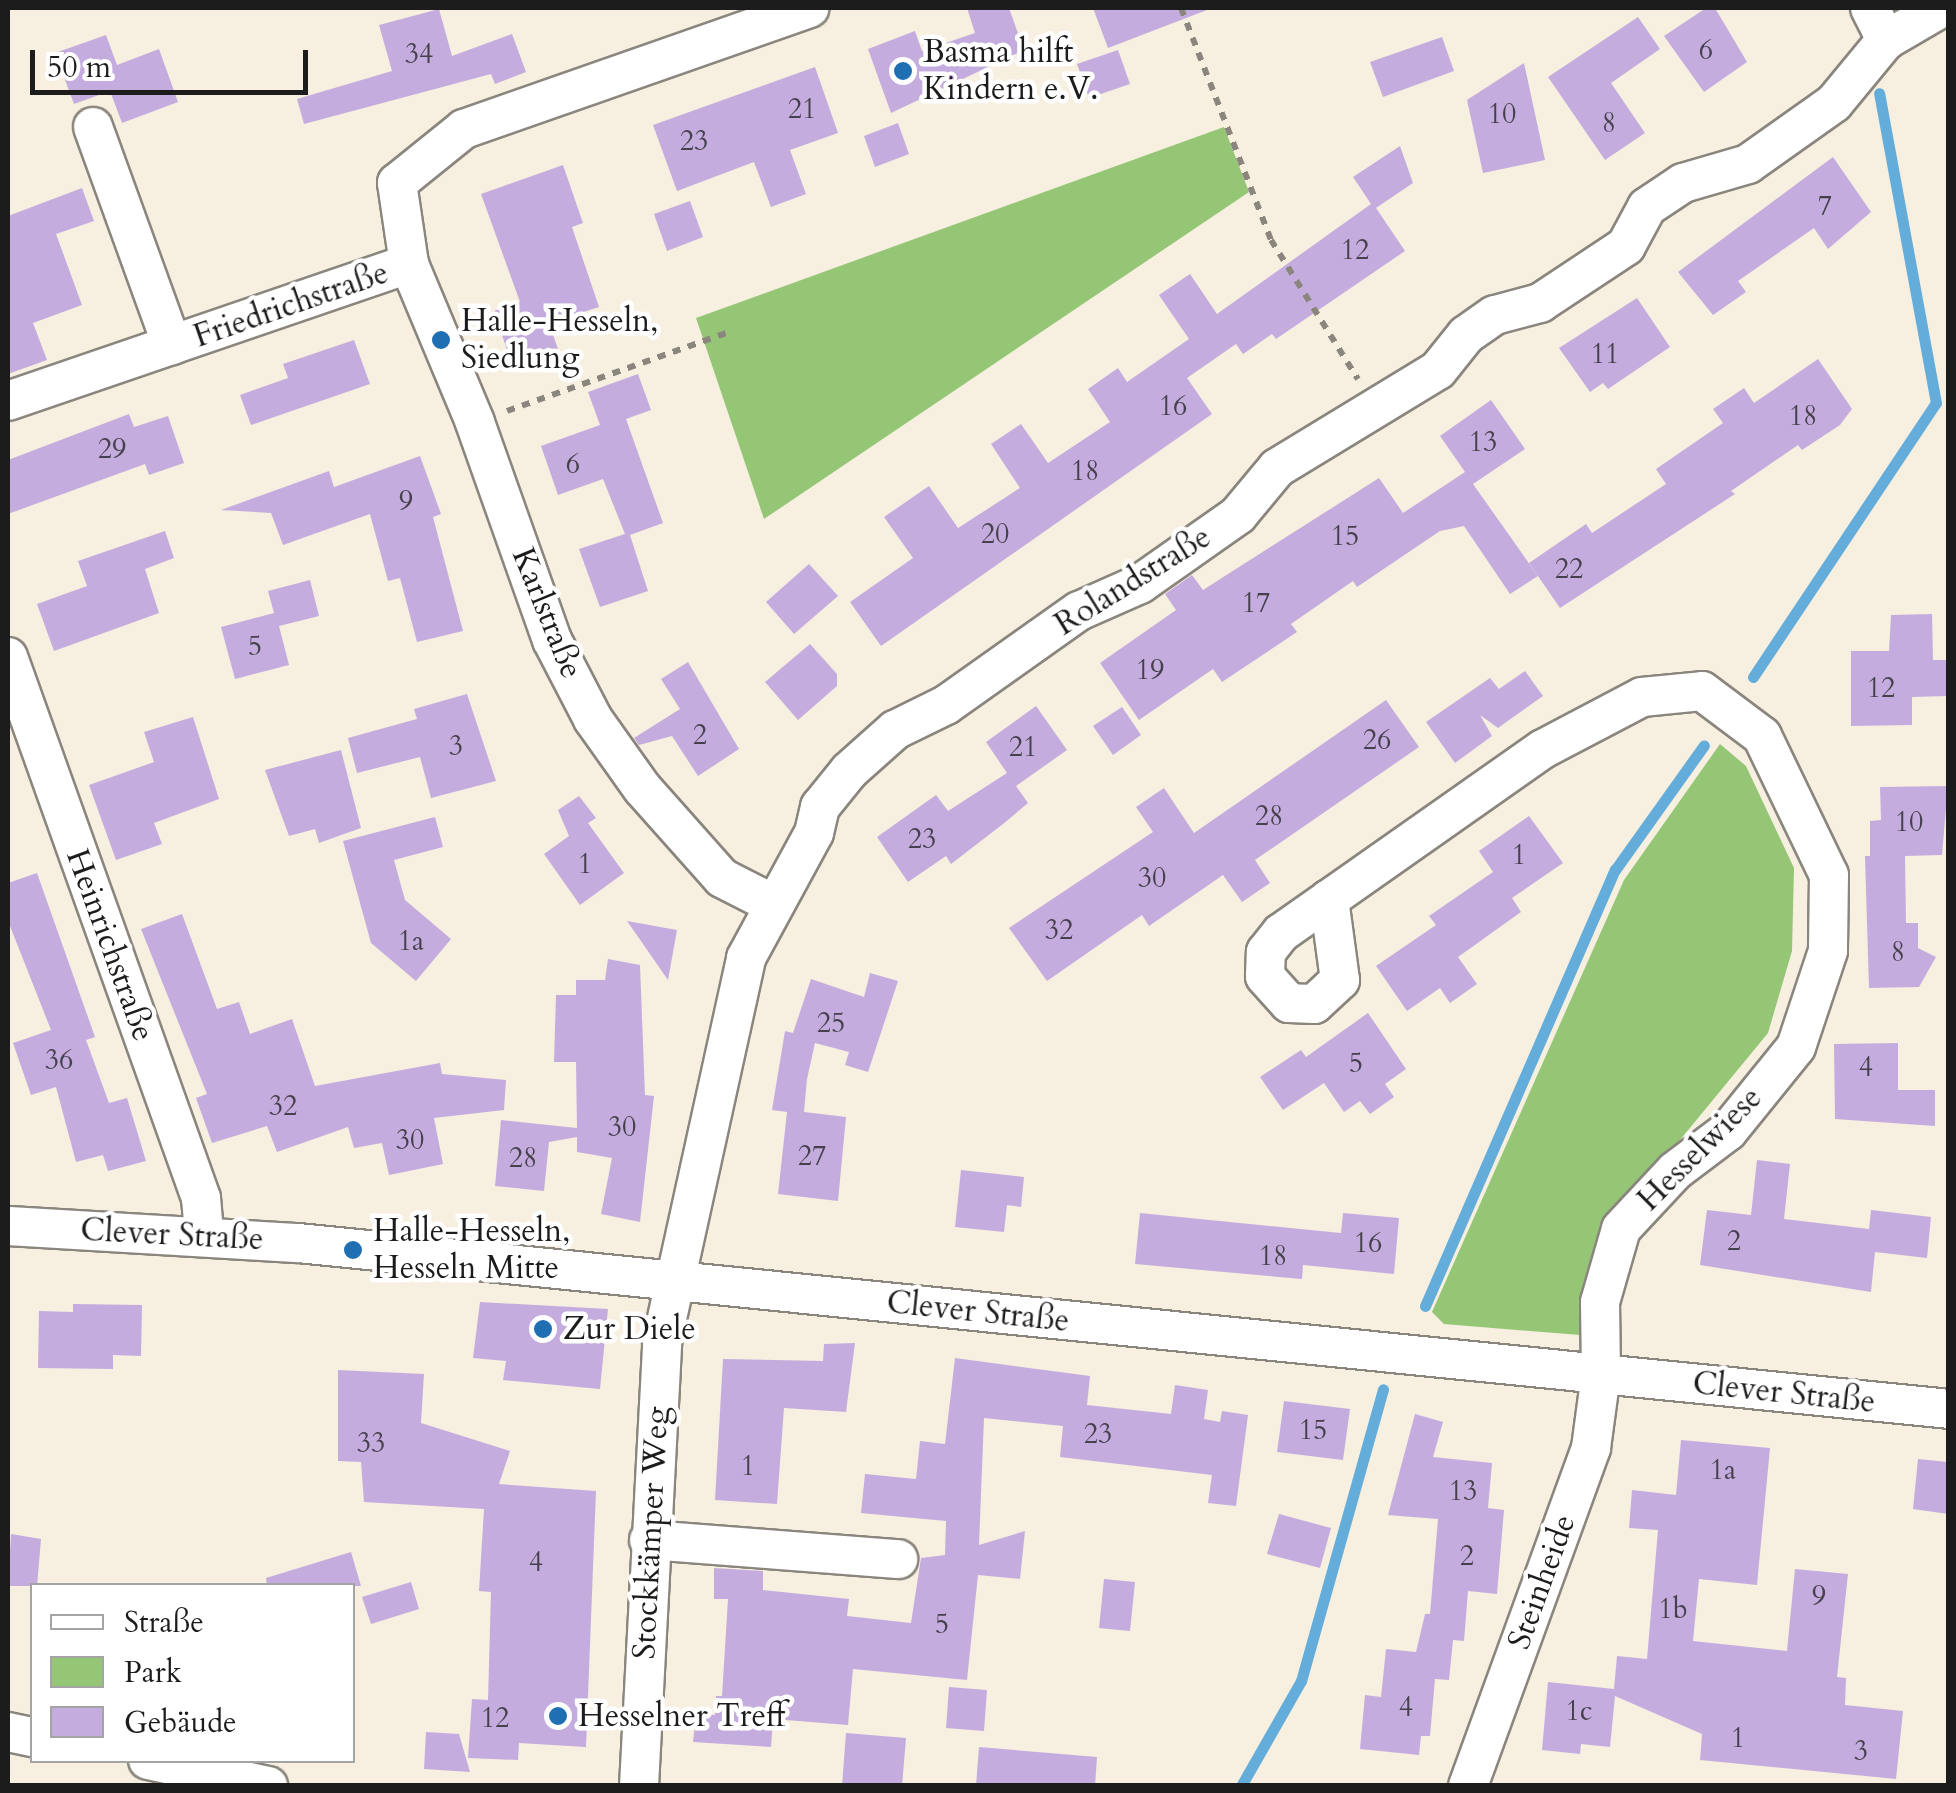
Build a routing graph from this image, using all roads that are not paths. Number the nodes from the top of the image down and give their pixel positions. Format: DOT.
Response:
graph roads {
  1 [pos="809,8"];
  2 [pos="1941,8"];
  3 [pos="1878,24"];
  4 [pos="93,127"];
  5 [pos="410,264"];
  6 [pos="172,345"];
  7 [pos="8,401"];
  8 [pos="8,657"];
  9 [pos="1329,900"];
  10 [pos="771,903"];
  11 [pos="8,1226"];
  12 [pos="204,1236"];
  13 [pos="675,1283"];
  14 [pos="1601,1374"];
  15 [pos="1948,1410"];
  16 [pos="649,1540"];
  17 [pos="898,1558"];
  18 [pos="162,1763"];
  19 [pos="259,1784"];
  20 [pos="640,1786"];
  21 [pos="1468,1786"];
  1 -- 5 [label="street, Friedrichstraße"];
  2 -- 3 [label="street, Rolandstraße"];
  3 -- 10 [label="street, Rolandstraße"];
  4 -- 6 [label="street"];
  5 -- 6 [label="street, Friedrichstraße"];
  5 -- 10 [label="street, Karlstraße"];
  6 -- 7 [label="street, Friedrichstraße"];
  8 -- 12 [label="street, Heinrichstraße"];
  9 -- 14 [label="street, Hesselwiese"];
  10 -- 13 [label="street, Rolandstraße"];
  11 -- 12 [label="street, Clever Straße"];
  12 -- 13 [label="street, Clever Straße"];
  13 -- 14 [label="street, Clever Straße"];
  13 -- 16 [label="street, Stockkämper Weg"];
  14 -- 15 [label="street, Clever Straße"];
  14 -- 21 [label="street, Steinheide"];
  16 -- 17 [label="street"];
  16 -- 20 [label="street, Stockkämper Weg"];
  18 -- 19 [label="street"];
}
